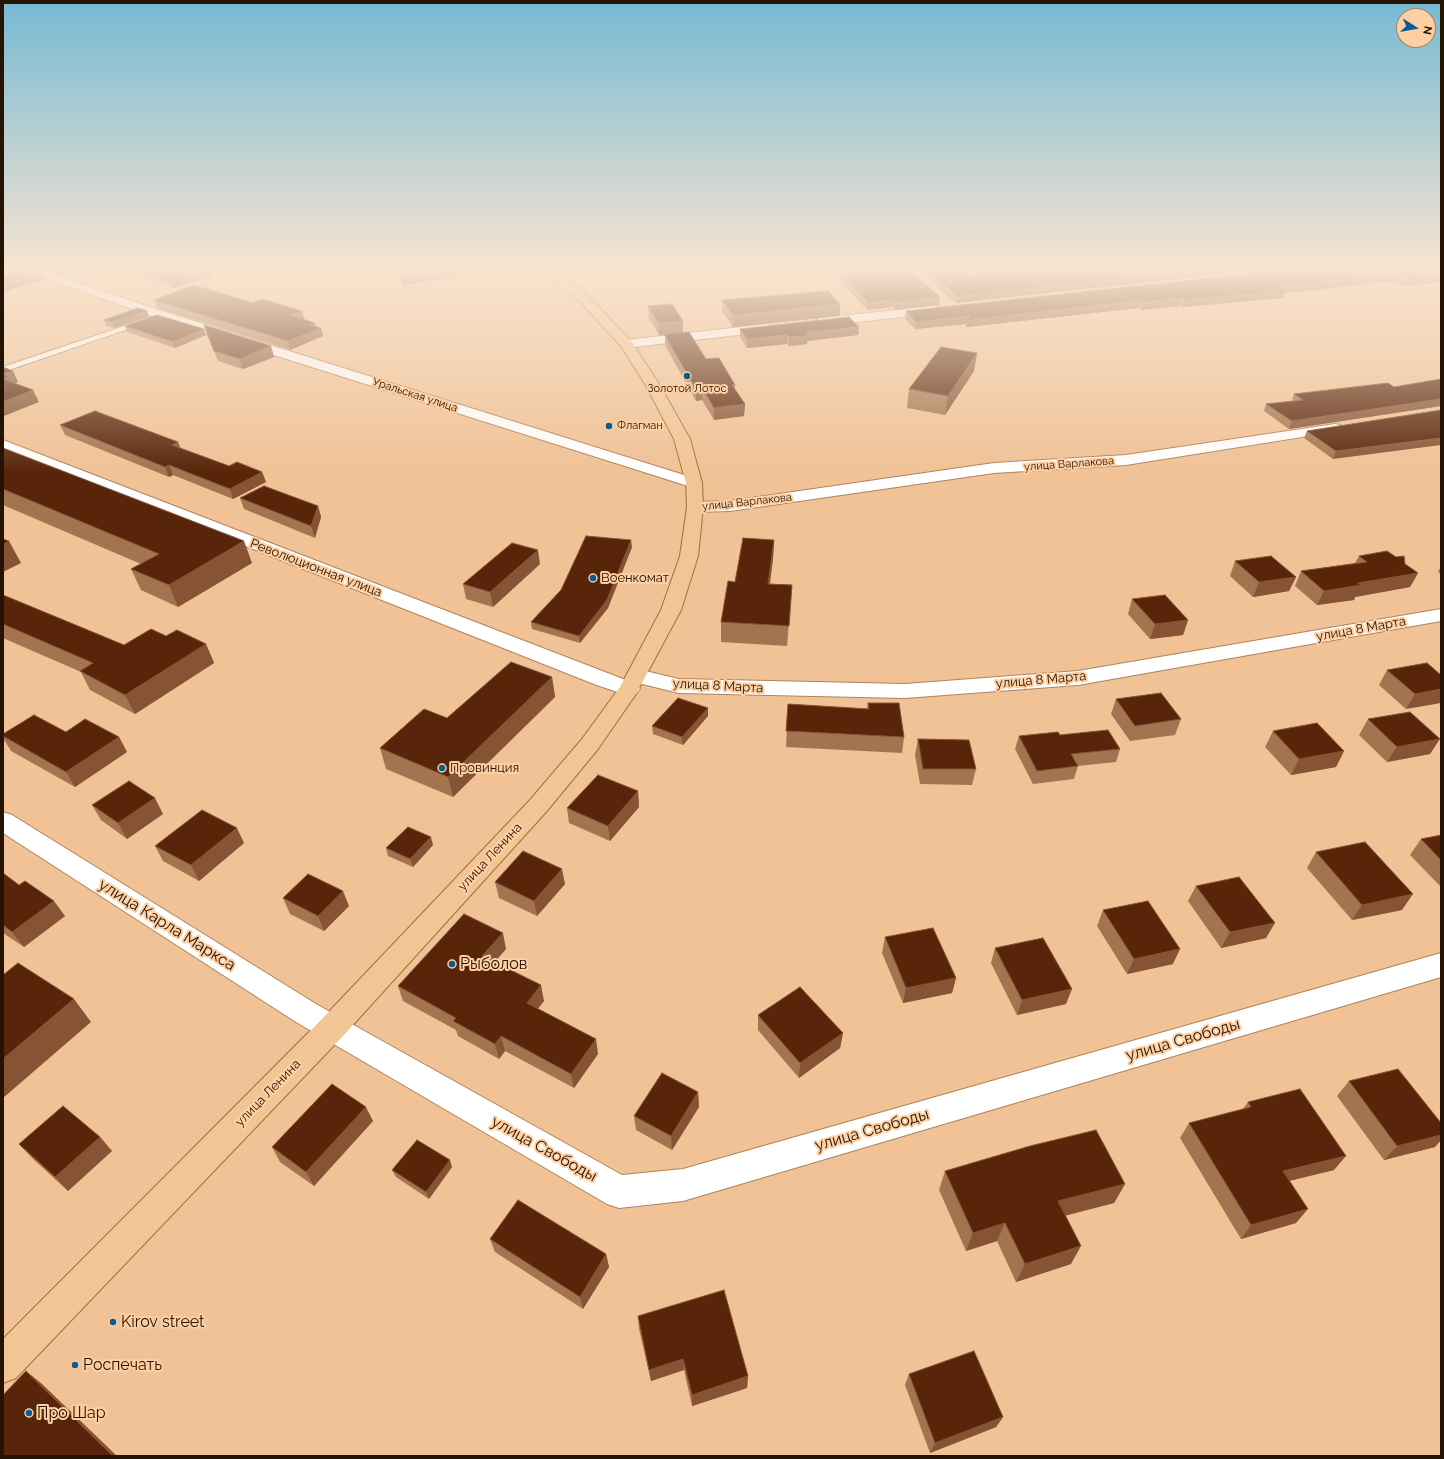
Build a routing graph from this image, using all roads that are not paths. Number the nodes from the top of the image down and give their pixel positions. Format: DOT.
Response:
graph roads {
  1 [pos="104,336"];
  2 [pos="228,336"];
  3 [pos="619,336"];
  4 [pos="698,336"];
  5 [pos="626,344"];
  6 [pos="3,370"];
  7 [pos="1346,426"];
  8 [pos="3,445"];
  9 [pos="694,483"];
  10 [pos="696,507"];
  11 [pos="1441,615"];
  12 [pos="633,683"];
  13 [pos="3,822"];
  14 [pos="1441,965"];
  15 [pos="332,1028"];
  16 [pos="3,1365"];
  1 -- 6 [label="lane"];
  2 -- 9 [label="street, Уральская улица"];
  3 -- 5 [label="main road, улица Ленина"];
  4 -- 5 [label="street"];
  5 -- 9 [label="main road, улица Ленина"];
  7 -- 10 [label="street, улица Варлакова"];
  8 -- 12 [label="street, Революционная улица"];
  9 -- 10 [label="main road, улица Ленина"];
  10 -- 12 [label="main road, улица Ленина"];
  11 -- 12 [label="street, улица 8 Марта"];
  12 -- 15 [label="main road, улица Ленина"];
  13 -- 15 [label="street, улица Карла Маркса"];
  14 -- 15 [label="street, улица Свободы"];
  15 -- 16 [label="main road, улица Ленина"];
}
